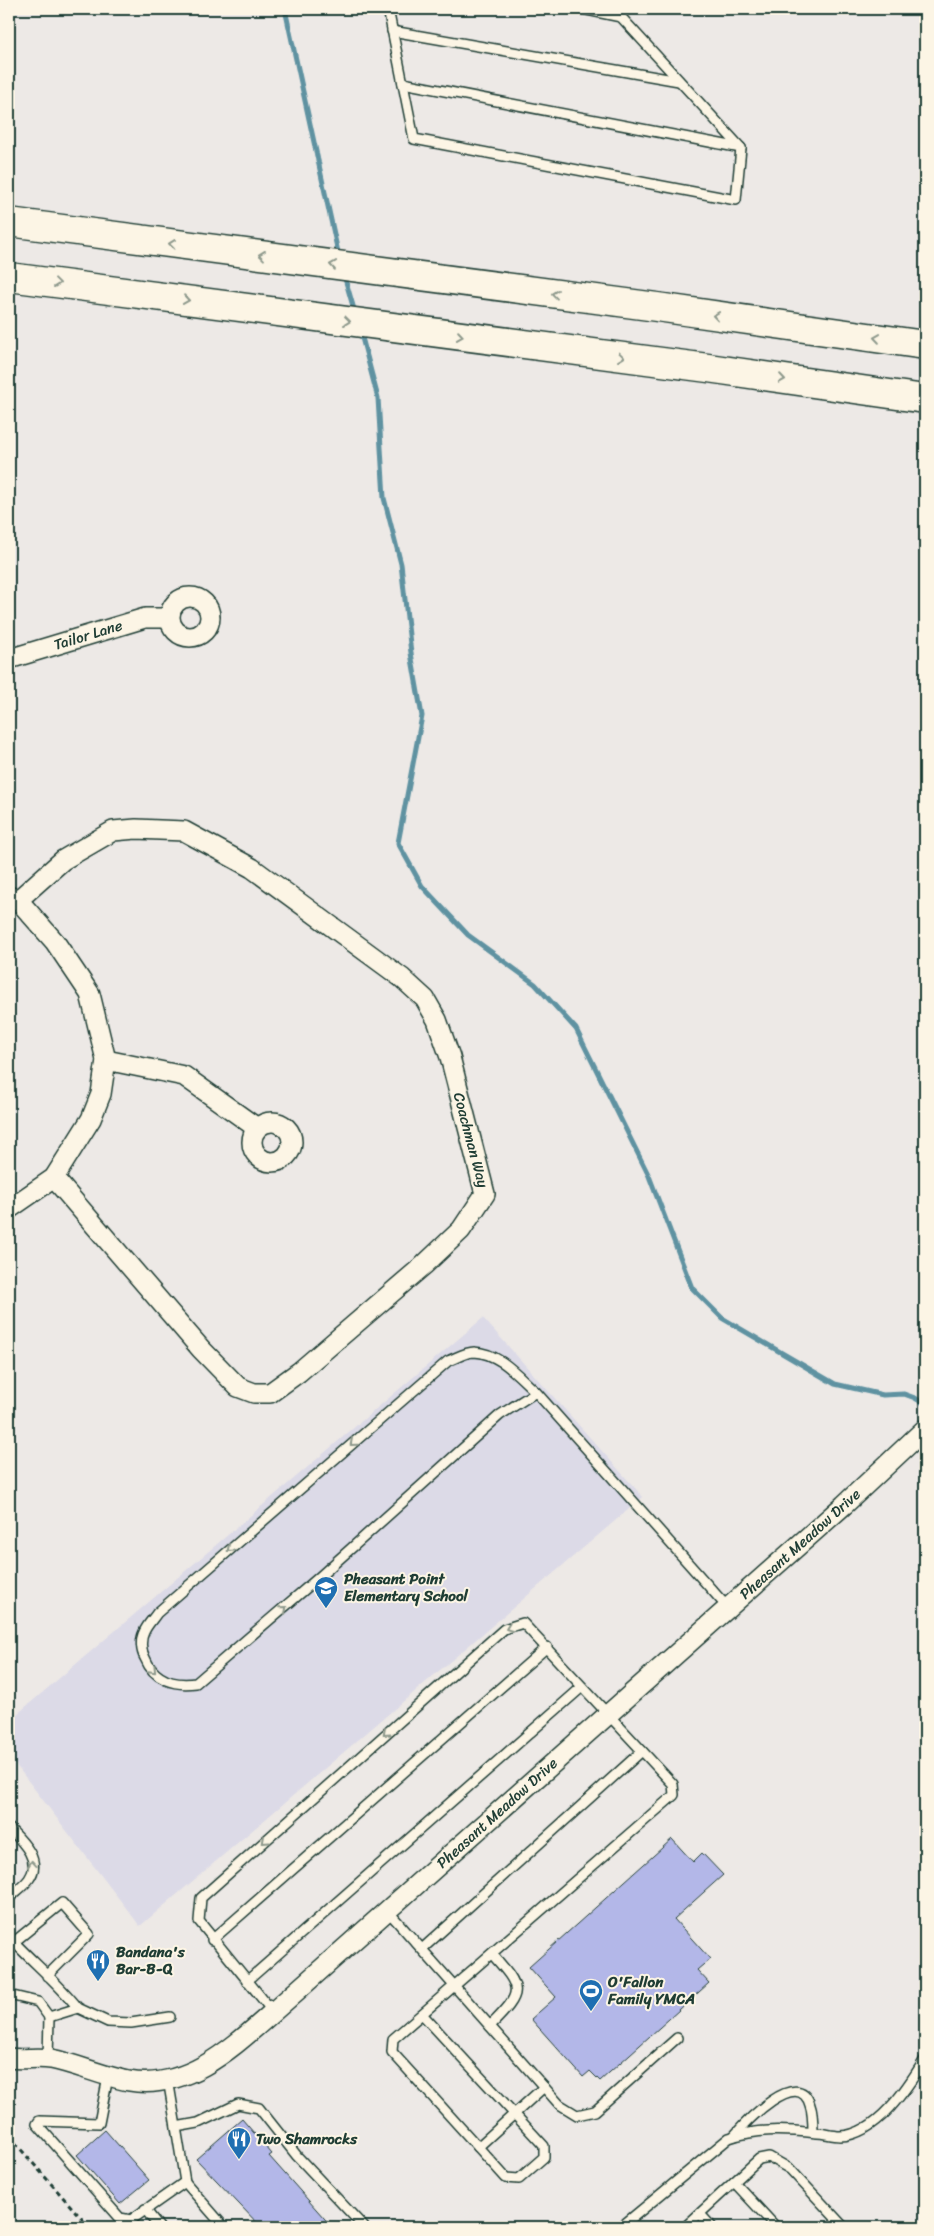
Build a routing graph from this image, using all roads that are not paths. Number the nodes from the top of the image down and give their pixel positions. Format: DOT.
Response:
graph roads {
  1 [pos="388,9"];
  2 [pos="582,9"];
  3 [pos="392,31"];
  4 [pos="679,81"];
  5 [pos="403,83"];
  6 [pos="741,148"];
  7 [pos="9,218"];
  8 [pos="9,222"];
  9 [pos="36,226"];
  10 [pos="9,277"];
  11 [pos="925,345"];
  12 [pos="925,399"];
  13 [pos="169,618"];
  14 [pos="9,659"];
  15 [pos="13,898"];
  16 [pos="106,1060"];
  17 [pos="257,1128"];
  18 [pos="54,1178"];
  19 [pos="9,1209"];
  20 [pos="536,1392"];
  21 [pos="925,1429"];
  22 [pos="728,1608"];
  23 [pos="547,1647"];
  24 [pos="582,1687"];
  25 [pos="608,1714"];
  26 [pos="642,1751"];
  27 [pos="9,1828"];
  28 [pos="9,1898"];
  29 [pos="387,1910"];
  30 [pos="212,1940"];
  31 [pos="422,1949"];
  32 [pos="492,1954"];
  33 [pos="47,1976"];
  34 [pos="247,1981"];
  35 [pos="455,1986"];
  36 [pos="9,1995"];
  37 [pos="78,2008"];
  38 [pos="273,2012"];
  39 [pos="422,2014"];
  40 [pos="170,2017"];
  41 [pos="48,2018"];
  42 [pos="490,2026"];
  43 [pos="677,2038"];
  44 [pos="48,2059"];
  45 [pos="925,2059"];
  46 [pos="13,2062"];
  47 [pos="108,2077"];
  48 [pos="168,2079"];
  49 [pos="544,2088"];
  50 [pos="514,2114"];
  51 [pos="176,2127"];
  52 [pos="813,2132"];
  53 [pos="734,2136"];
  54 [pos="478,2147"];
  55 [pos="185,2182"];
  56 [pos="734,2182"];
  57 [pos="145,2209"];
  58 [pos="700,2214"];
  59 [pos="159,2227"];
  60 [pos="224,2227"];
  61 [pos="364,2227"];
  62 [pos="621,2227"];
  63 [pos="685,2227"];
  64 [pos="712,2227"];
  65 [pos="776,2227"];
  66 [pos="844,2227"];
  1 -- 3 [label="lane"];
  2 -- 4 [label="lane"];
  3 -- 4 [label="lane"];
  3 -- 5 [label="lane"];
  4 -- 6 [label="lane"];
  5 -- 6 [label="lane"];
  5 -- 6 [label="lane"];
  7 -- 9 [label="highway"];
  8 -- 9 [label="highway"];
  11 -- 9 [label="highway, one-way"];
  10 -- 12 [label="highway, one-way"];
  13 -- 14 [label="street, Tailor Lane"];
  15 -- 16 [label="street"];
  15 -- 18 [label="street, Coachman Way"];
  16 -- 17 [label="street"];
  16 -- 18 [label="street"];
  18 -- 19 [label="street"];
  20 -- 20 [label="lane, one-way"];
  20 -- 22 [label="lane"];
  21 -- 22 [label="street, Pheasant Meadow Drive"];
  22 -- 25 [label="street, Pheasant Meadow Drive"];
  23 -- 24 [label="lane"];
  23 -- 30 [label="lane"];
  23 -- 30 [label="lane, one-way"];
  24 -- 25 [label="lane"];
  24 -- 34 [label="lane"];
  25 -- 26 [label="lane"];
  25 -- 29 [label="street, Pheasant Meadow Drive"];
  26 -- 31 [label="lane"];
  26 -- 32 [label="lane"];
  28 -- 27 [label="lane, one-way"];
  29 -- 31 [label="lane"];
  29 -- 38 [label="street, Pheasant Meadow Drive"];
  30 -- 34 [label="lane"];
  31 -- 35 [label="lane"];
  32 -- 35 [label="lane"];
  32 -- 42 [label="lane"];
  33 -- 33 [label="lane"];
  33 -- 37 [label="lane"];
  34 -- 38 [label="lane"];
  35 -- 39 [label="lane"];
  35 -- 42 [label="lane"];
  36 -- 41 [label="lane"];
  37 -- 40 [label="lane"];
  37 -- 41 [label="lane"];
  38 -- 48 [label="street, Pheasant Meadow Drive"];
  39 -- 50 [label="lane"];
  39 -- 54 [label="lane"];
  41 -- 44 [label="lane"];
  42 -- 49 [label="lane"];
  43 -- 49 [label="lane"];
  44 -- 46 [label="street, Pheasant Meadow Drive"];
  44 -- 47 [label="street, Pheasant Meadow Drive"];
  45 -- 52 [label="lane"];
  47 -- 48 [label="street, Pheasant Meadow Drive"];
  47 -- 57 [label="lane"];
  48 -- 51 [label="lane"];
  49 -- 50 [label="lane"];
  50 -- 54 [label="lane"];
  50 -- 54 [label="lane"];
  51 -- 55 [label="lane"];
  51 -- 61 [label="lane"];
  52 -- 53 [label="lane"];
  52 -- 53 [label="lane"];
  53 -- 62 [label="lane"];
  55 -- 57 [label="lane"];
  55 -- 60 [label="lane"];
  56 -- 58 [label="lane"];
  56 -- 65 [label="lane"];
  56 -- 66 [label="lane"];
  57 -- 59 [label="lane"];
  58 -- 63 [label="lane"];
  58 -- 64 [label="lane"];
}
